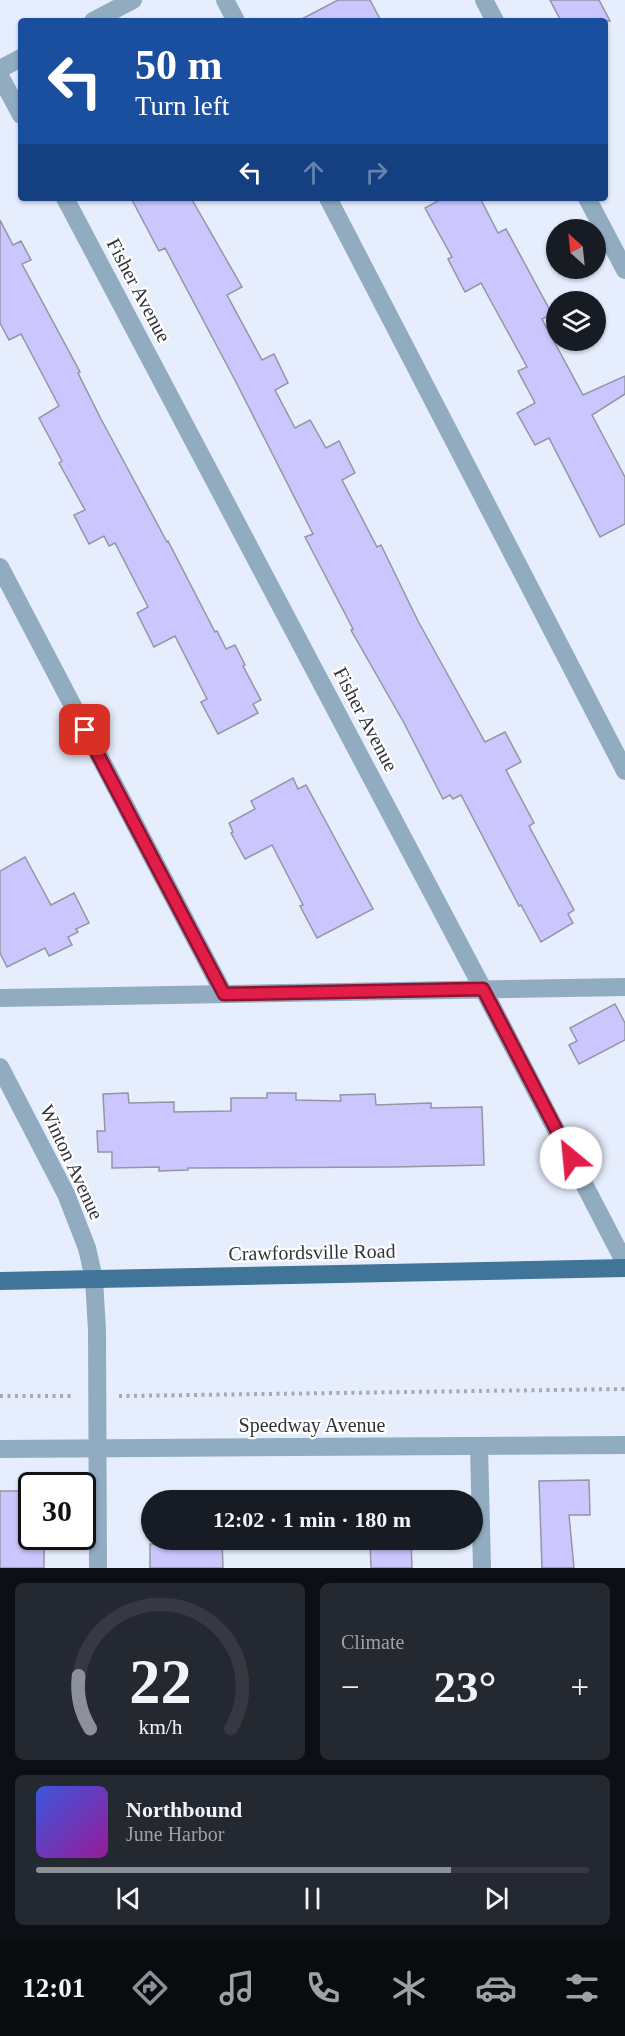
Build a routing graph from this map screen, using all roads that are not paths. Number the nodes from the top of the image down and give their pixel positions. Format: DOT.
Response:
graph roads {
  1 [pos="133,0"];
  2 [pos="225,0"];
  3 [pos="484,0"];
  4 [pos="99,18"];
  5 [pos="234,18"];
  6 [pos="493,18"];
  7 [pos="18,60"];
  8 [pos="0,69"];
  9 [pos="0,76"];
  10 [pos="18,109"];
  11 [pos="67,201"];
  12 [pos="329,201"];
  13 [pos="589,201"];
  14 [pos="625,270"];
  15 [pos="0,567"];
  16 [pos="625,771"];
  17 [pos="625,987"];
  18 [pos="483,989"];
  19 [pos="224,994"];
  20 [pos="0,998"];
  21 [pos="0,1067"];
  22 [pos="625,1265"];
  23 [pos="94,1279"];
  24 [pos="0,1281"];
  25 [pos="625,1445"];
  26 [pos="479,1446"];
  27 [pos="96,1448"];
  28 [pos="0,1449"];
  29 [pos="98,1568"];
  30 [pos="482,1568"];
  1 -- 4 [label="street"];
  2 -- 5 [label="street"];
  3 -- 6 [label="street"];
  7 -- 8 [label="street"];
  9 -- 10 [label="street"];
  11 -- 18 [label="street, Fisher Avenue"];
  12 -- 16 [label="street"];
  13 -- 14 [label="street"];
  15 -- 19 [label="street"];
  17 -- 18 [label="street"];
  18 -- 19 [label="street"];
  18 -- 22 [label="street, Fisher Avenue"];
  19 -- 20 [label="street"];
  21 -- 23 [label="street, Winton Avenue"];
  22 -- 23 [label="main road, Crawfordsville Road"];
  23 -- 24 [label="main road, Crawfordsville Road"];
  23 -- 27 [label="street, Winton Avenue"];
  25 -- 26 [label="street, Speedway Avenue"];
  26 -- 27 [label="street, Speedway Avenue"];
  26 -- 30 [label="street"];
  27 -- 28 [label="street, Speedway Avenue"];
  27 -- 29 [label="street"];
}
